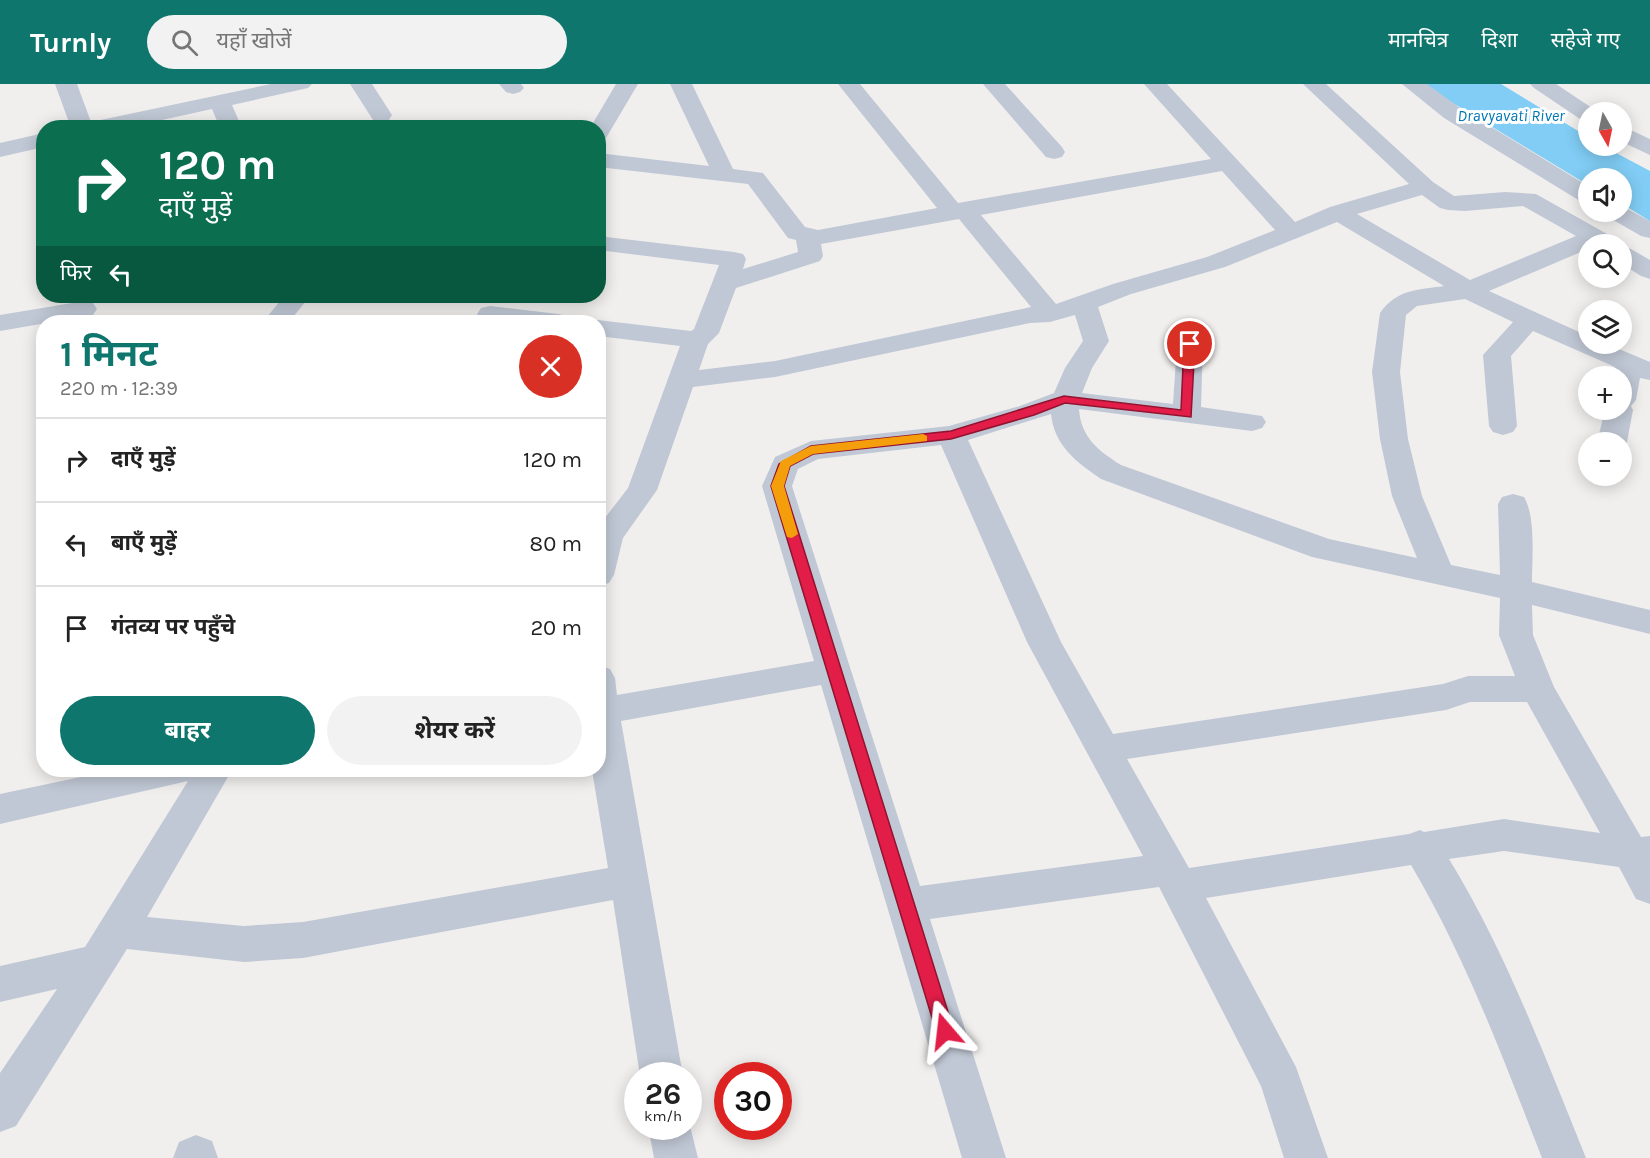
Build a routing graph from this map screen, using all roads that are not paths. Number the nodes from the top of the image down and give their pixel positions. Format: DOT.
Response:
graph roads {
  1 [pos="66,84"];
  2 [pos="301,84"];
  3 [pos="361,84"];
  4 [pos="627,84"];
  5 [pos="681,84"];
  6 [pos="849,84"];
  7 [pos="994,84"];
  8 [pos="1155,84"];
  9 [pos="1314,84"];
  10 [pos="1413,84"];
  11 [pos="1541,84"];
  12 [pos="219,100"];
  13 [pos="1578,108"];
  14 [pos="381,115"];
  15 [pos="79,120"];
  16 [pos="129,120"];
  17 [pos="228,120"];
  18 [pos="606,120"];
  19 [pos="1632,138"];
  20 [pos="36,142"];
  21 [pos="1650,148"];
  22 [pos="0,150"];
  23 [pos="1054,152"];
  24 [pos="606,161"];
  25 [pos="1228,163"];
  26 [pos="724,174"];
  27 [pos="1425,187"];
  28 [pos="1578,189"];
  29 [pos="958,210"];
  30 [pos="1338,212"];
  31 [pos="1632,221"];
  32 [pos="1650,231"];
  33 [pos="1291,233"];
  34 [pos="1589,234"];
  35 [pos="807,236"];
  36 [pos="606,244"];
  37 [pos="1578,250"];
  38 [pos="1632,260"];
  39 [pos="1650,271"];
  40 [pos="725,283"];
  41 [pos="1467,291"];
  42 [pos="291,303"];
  43 [pos="1083,304"];
  44 [pos="83,309"];
  45 [pos="491,311"];
  46 [pos="1050,314"];
  47 [pos="47,315"];
  48 [pos="282,315"];
  49 [pos="515,315"];
  50 [pos="36,317"];
  51 [pos="1529,320"];
  52 [pos="0,323"];
  53 [pos="606,329"];
  54 [pos="696,340"];
  55 [pos="1190,344"];
  56 [pos="1640,368"];
  57 [pos="681,380"];
  58 [pos="1632,382"];
  59 [pos="1064,399"];
  60 [pos="1187,414"];
  61 [pos="1252,422"];
  62 [pos="1503,426"];
  63 [pos="951,435"];
  64 [pos="1513,504"];
  65 [pos="606,544"];
  66 [pos="1439,574"];
  67 [pos="1516,590"];
  68 [pos="1650,622"];
  69 [pos="834,670"];
  70 [pos="1537,689"];
  71 [pos="606,691"];
  72 [pos="606,731"];
  73 [pos="1103,749"];
  74 [pos="113,777"];
  75 [pos="210,777"];
  76 [pos="67,782"];
  77 [pos="0,808"];
  78 [pos="1420,846"];
  79 [pos="1640,853"];
  80 [pos="1174,877"];
  81 [pos="629,881"];
  82 [pos="1650,887"];
  83 [pos="906,905"];
  84 [pos="107,946"];
  85 [pos="0,984"];
  86 [pos="660,1062"];
  87 [pos="0,1111"];
  88 [pos="673,1140"];
  89 [pos="676,1158"];
  90 [pos="984,1158"];
  91 [pos="1306,1158"];
  92 [pos="1564,1158"];
  1 -- 15 [label="street"];
  2 -- 12 [label="street"];
  3 -- 14 [label="street"];
  4 -- 18 [label="street"];
  5 -- 26 [label="street"];
  6 -- 29 [label="street"];
  7 -- 23 [label="street"];
  8 -- 25 [label="street"];
  9 -- 27 [label="street"];
  10 -- 28 [label="street"];
  11 -- 13 [label="street"];
  12 -- 16 [label="street"];
  12 -- 17 [label="street"];
  19 -- 21 [label="street"];
  20 -- 22 [label="street"];
  24 -- 26 [label="street"];
  25 -- 29 [label="street"];
  25 -- 33 [label="street"];
  26 -- 35 [label="street"];
  27 -- 30 [label="street"];
  27 -- 34 [label="street"];
  29 -- 35 [label="street"];
  29 -- 46 [label="street"];
  30 -- 33 [label="street"];
  30 -- 41 [label="street"];
  31 -- 32 [label="street"];
  33 -- 43 [label="street"];
  35 -- 40 [label="street"];
  36 -- 40 [label="street"];
  37 -- 41 [label="street"];
  38 -- 39 [label="street"];
  40 -- 54 [label="street"];
  41 -- 51 [label="street"];
  41 -- 66 [label="street"];
  42 -- 48 [label="street"];
  43 -- 46 [label="street"];
  43 -- 59 [label="street"];
  44 -- 47 [label="street"];
  45 -- 49 [label="street"];
  46 -- 57 [label="street"];
  50 -- 52 [label="street"];
  51 -- 56 [label="street"];
  51 -- 62 [label="street"];
  53 -- 54 [label="street"];
  54 -- 57 [label="street"];
  55 -- 60 [label="street"];
  56 -- 58 [label="street"];
  57 -- 65 [label="street"];
  59 -- 60 [label="street"];
  59 -- 63 [label="street"];
  59 -- 66 [label="street"];
  60 -- 61 [label="street"];
  63 -- 69 [label="street"];
  63 -- 73 [label="street"];
  64 -- 67 [label="street"];
  66 -- 67 [label="street"];
  67 -- 68 [label="street"];
  67 -- 70 [label="street"];
  69 -- 71 [label="street"];
  69 -- 83 [label="street"];
  70 -- 73 [label="street"];
  70 -- 79 [label="street"];
  72 -- 81 [label="street"];
  73 -- 80 [label="street"];
  74 -- 76 [label="street"];
  75 -- 84 [label="street"];
  76 -- 77 [label="street"];
  78 -- 79 [label="street"];
  78 -- 80 [label="street"];
  78 -- 92 [label="street"];
  79 -- 82 [label="street"];
  80 -- 83 [label="street"];
  80 -- 91 [label="street"];
  81 -- 84 [label="street"];
  81 -- 86 [label="street"];
  83 -- 90 [label="street"];
  84 -- 85 [label="street"];
  84 -- 87 [label="street"];
  88 -- 89 [label="street"];
}
